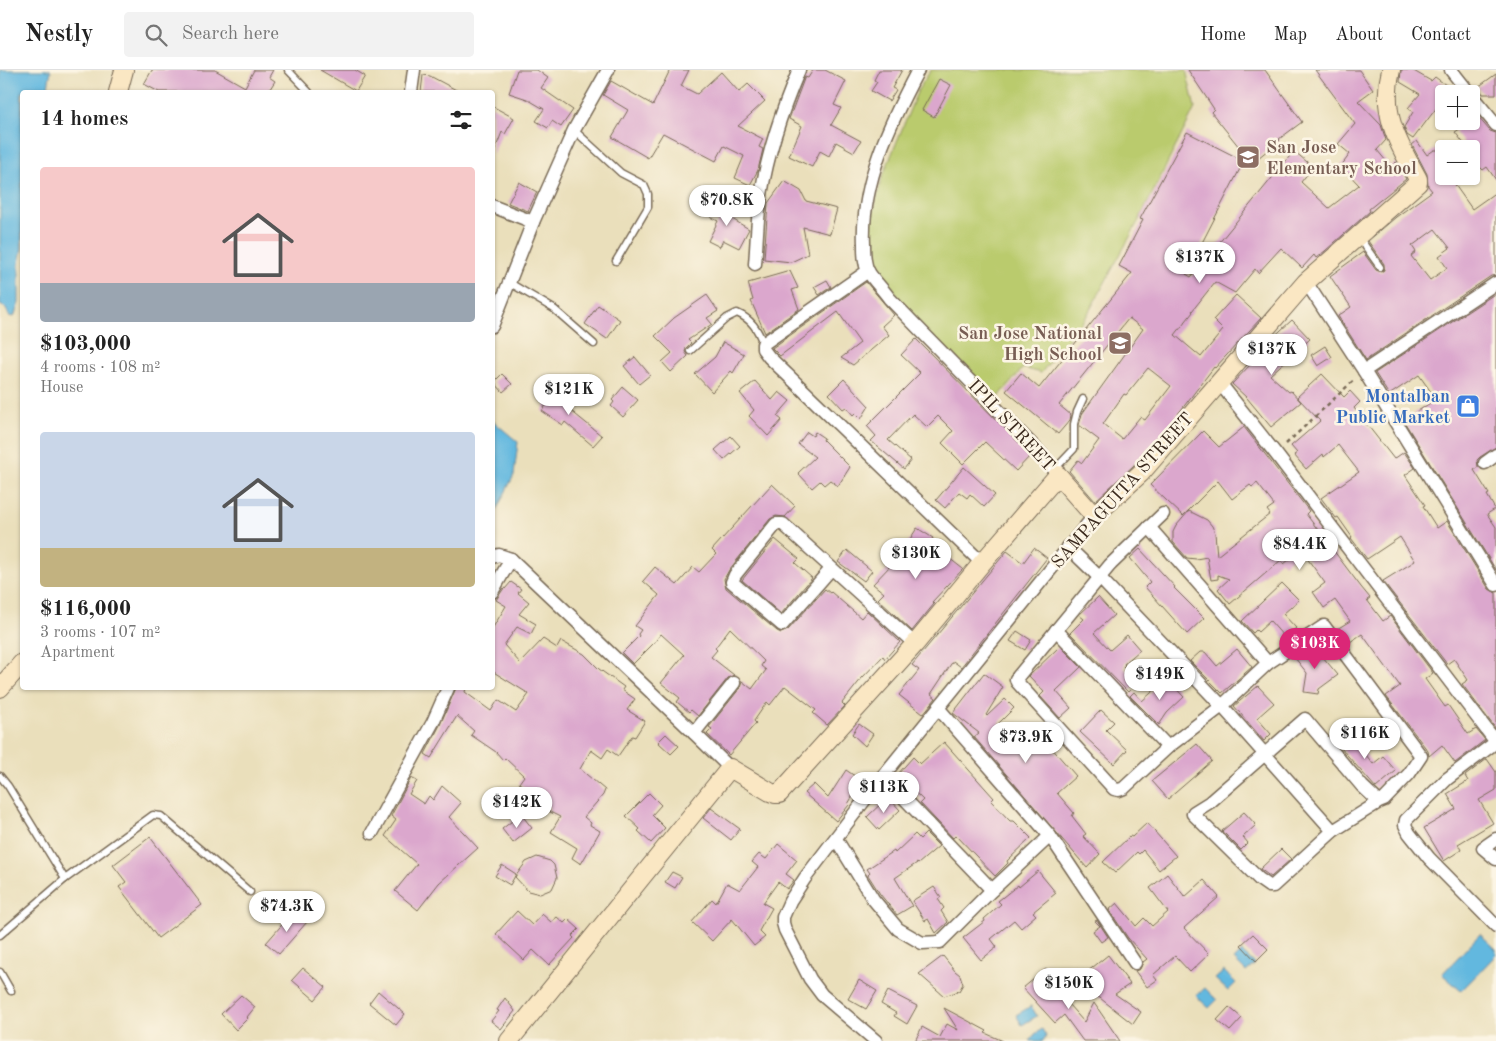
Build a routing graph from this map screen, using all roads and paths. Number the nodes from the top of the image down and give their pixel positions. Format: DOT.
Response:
graph roads {
  1 [pos="124,70"];
  2 [pos="288,70"];
  3 [pos="414,70"];
  4 [pos="608,70"];
  5 [pos="799,70"];
  6 [pos="918,70"];
  7 [pos="1391,70"];
  8 [pos="1451,70"];
  9 [pos="1464,85"];
  10 [pos="119,90"];
  11 [pos="306,90"];
  12 [pos="411,90"];
  13 [pos="1480,105"];
  14 [pos="1496,125"];
  15 [pos="574,130"];
  16 [pos="495,207"];
  17 [pos="533,222"];
  18 [pos="1357,235"];
  19 [pos="616,261"];
  20 [pos="755,264"];
  21 [pos="1380,267"];
  22 [pos="868,271"];
  23 [pos="1306,282"];
  24 [pos="1496,283"];
  25 [pos="510,284"];
  26 [pos="495,319"];
  27 [pos="594,344"];
  28 [pos="763,344"];
  29 [pos="690,351"];
  30 [pos="1364,371"];
  31 [pos="1219,382"];
  32 [pos="1083,399"];
  33 [pos="1276,454"];
  34 [pos="1496,455"];
  35 [pos="1485,463"];
  36 [pos="1056,473"];
  37 [pos="1163,514"];
  38 [pos="1094,516"];
  39 [pos="1149,527"];
  40 [pos="1068,547"];
  41 [pos="501,557"];
  42 [pos="982,563"];
  43 [pos="831,569"];
  44 [pos="1099,577"];
  45 [pos="495,580"];
  46 [pos="1496,585"];
  47 [pos="1056,630"];
  48 [pos="915,644"];
  49 [pos="1268,663"];
  50 [pos="20,665"];
  51 [pos="734,683"];
  52 [pos="0,688"];
  53 [pos="447,690"];
  54 [pos="1222,706"];
  55 [pos="939,708"];
  56 [pos="694,733"];
  57 [pos="1496,742"];
  58 [pos="1168,747"];
  59 [pos="1265,755"];
  60 [pos="730,768"];
  61 [pos="0,776"];
  62 [pos="883,776"];
  63 [pos="1378,802"];
  64 [pos="1333,831"];
  65 [pos="372,833"];
  66 [pos="1050,836"];
  67 [pos="836,839"];
  68 [pos="1496,840"];
  69 [pos="1496,859"];
  70 [pos="65,879"];
  71 [pos="992,890"];
  72 [pos="250,892"];
  73 [pos="1496,926"];
  74 [pos="0,935"];
  75 [pos="1135,963"];
  76 [pos="0,972"];
  77 [pos="11,991"];
  78 [pos="509,1041"];
  79 [pos="876,1041"];
  1 -- 10 [label="street"];
  2 -- 11 [label="lane"];
  3 -- 12 [label="street"];
  4 -- 15 [label="street"];
  5 -- 20 [label="street"];
  6 -- 22 [label="street, IPIL STREET"];
  7 -- 18 [label="street, SAMPAGUITA STREET"];
  8 -- 9 [label="street"];
  13 -- 14 [label="street"];
  15 -- 17 [label="street"];
  15 -- 19 [label="lane"];
  16 -- 17 [label="street"];
  17 -- 25 [label="street"];
  18 -- 21 [label="lane"];
  18 -- 23 [label="street, SAMPAGUITA STREET"];
  22 -- 28 [label="street"];
  22 -- 36 [label="street, IPIL STREET"];
  23 -- 30 [label="street"];
  23 -- 31 [label="street, SAMPAGUITA STREET"];
  24 -- 30 [label="street"];
  25 -- 26 [label="street"];
  25 -- 27 [label="lane"];
  28 -- 29 [label="lane"];
  28 -- 42 [label="street"];
  30 -- 33 [label="path"];
  30 -- 46 [label="street"];
  31 -- 33 [label="street"];
  31 -- 38 [label="street, SAMPAGUITA STREET"];
  32 -- 36 [label="lane"];
  33 -- 57 [label="street"];
  34 -- 35 [label="street"];
  36 -- 38 [label="street, IPIL STREET"];
  36 -- 42 [label="street"];
  37 -- 39 [label="street"];
  38 -- 40 [label="street, SAMPAGUITA STREET"];
  39 -- 44 [label="street"];
  39 -- 49 [label="street"];
  40 -- 44 [label="street"];
  40 -- 55 [label="street, SAMPAGUITA STREET"];
  41 -- 45 [label="street"];
  41 -- 56 [label="street"];
  42 -- 48 [label="street"];
  43 -- 43 [label="street"];
  43 -- 48 [label="street"];
  44 -- 47 [label="street"];
  44 -- 54 [label="street"];
  47 -- 58 [label="street"];
  47 -- 58 [label="street"];
  48 -- 60 [label="street"];
  49 -- 54 [label="street"];
  49 -- 63 [label="street"];
  50 -- 52 [label="street"];
  51 -- 56 [label="street"];
  53 -- 65 [label="street"];
  54 -- 58 [label="street"];
  54 -- 59 [label="street"];
  55 -- 62 [label="street, SAMPAGUITA STREET"];
  55 -- 66 [label="street"];
  56 -- 60 [label="street"];
  57 -- 73 [label="street"];
  59 -- 63 [label="street"];
  59 -- 64 [label="street"];
  59 -- 64 [label="street"];
  60 -- 78 [label="street"];
  61 -- 70 [label="lane"];
  62 -- 67 [label="street, SAMPAGUITA STREET"];
  62 -- 71 [label="street"];
  63 -- 64 [label="street"];
  66 -- 71 [label="street"];
  66 -- 75 [label="street"];
  67 -- 71 [label="street"];
  67 -- 79 [label="street, SAMPAGUITA STREET"];
  68 -- 69 [label="street"];
  70 -- 72 [label="lane"];
  70 -- 74 [label="lane"];
  76 -- 77 [label="lane"];
}
